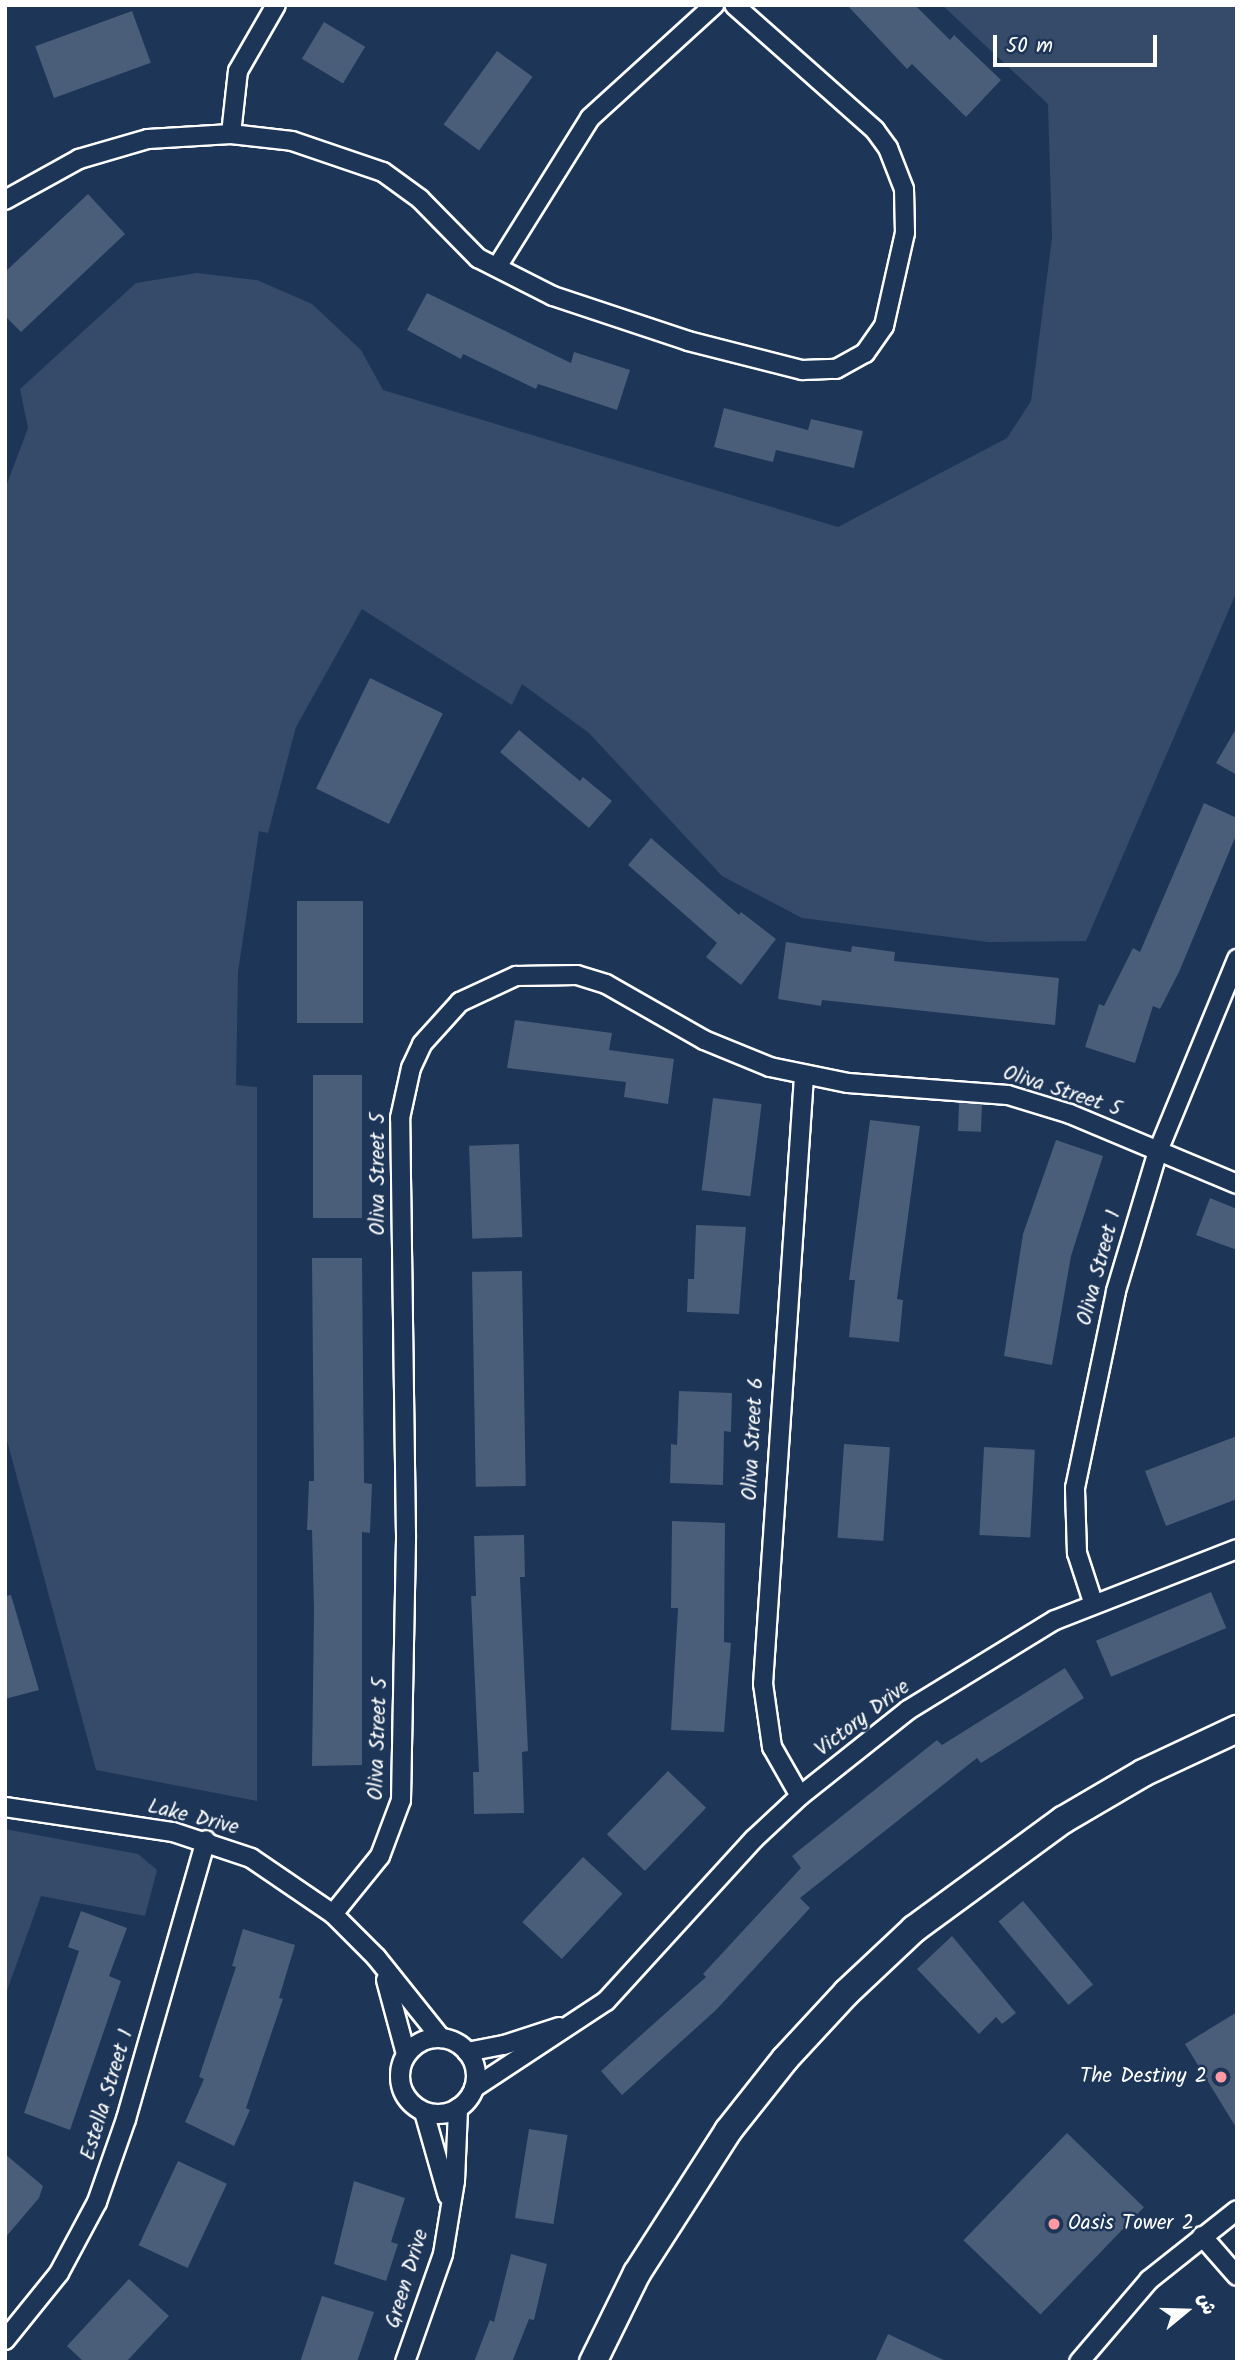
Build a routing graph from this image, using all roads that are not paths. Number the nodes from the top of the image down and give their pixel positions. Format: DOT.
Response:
graph roads {
  1 [pos="276,5"];
  2 [pos="713,5"];
  3 [pos="734,5"];
  4 [pos="231,134"];
  5 [pos="5,200"];
  6 [pos="496,267"];
  7 [pos="1237,959"];
  8 [pos="804,1077"];
  9 [pos="1158,1151"];
  10 [pos="1237,1184"];
  11 [pos="1237,1549"];
  12 [pos="1093,1602"];
  13 [pos="1237,1729"];
  14 [pos="800,1796"];
  15 [pos="5,1807"];
  16 [pos="206,1840"];
  17 [pos="334,1914"];
  18 [pos="376,1958"];
  19 [pos="582,2018"];
  20 [pos="441,2038"];
  21 [pos="467,2052"];
  22 [pos="406,2054"];
  23 [pos="474,2088"];
  24 [pos="458,2108"];
  25 [pos="424,2112"];
  26 [pos="451,2210"];
  27 [pos="1237,2210"];
  28 [pos="1202,2236"];
  29 [pos="1237,2276"];
  30 [pos="5,2340"];
  31 [pos="405,2362"];
  32 [pos="593,2362"];
  33 [pos="1079,2362"];
  1 -- 4 [label="street"];
  2 -- 6 [label="street"];
  3 -- 6 [label="street"];
  4 -- 5 [label="street"];
  4 -- 6 [label="street"];
  7 -- 9 [label="street, Oliva Street 1"];
  8 -- 9 [label="street, Oliva Street 5"];
  8 -- 14 [label="street, Oliva Street 6"];
  8 -- 17 [label="street, Oliva Street 5"];
  9 -- 10 [label="street, Oliva Street 5"];
  9 -- 12 [label="street, Oliva Street 1"];
  11 -- 12 [label="street, Victory Drive"];
  12 -- 14 [label="street, Victory Drive"];
  13 -- 32 [label="main road"];
  14 -- 19 [label="street, Victory Drive"];
  15 -- 16 [label="street, Lake Drive"];
  16 -- 17 [label="street, Lake Drive"];
  16 -- 30 [label="street, Estella Street 1"];
  17 -- 18 [label="street, Lake Drive"];
  18 -- 20 [label="street, Lake Drive"];
  18 -- 22 [label="street, Lake Drive"];
  19 -- 21 [label="street, Victory Drive"];
  19 -- 23 [label="street, Victory Drive"];
  20 -- 21 [label="street"];
  20 -- 22 [label="street"];
  21 -- 23 [label="street"];
  22 -- 25 [label="street"];
  23 -- 24 [label="street"];
  24 -- 25 [label="street"];
  24 -- 26 [label="street, Green Drive"];
  25 -- 26 [label="street, Green Drive"];
  26 -- 31 [label="street, Green Drive"];
  27 -- 28 [label="street"];
  28 -- 29 [label="street"];
  28 -- 33 [label="street"];
}
